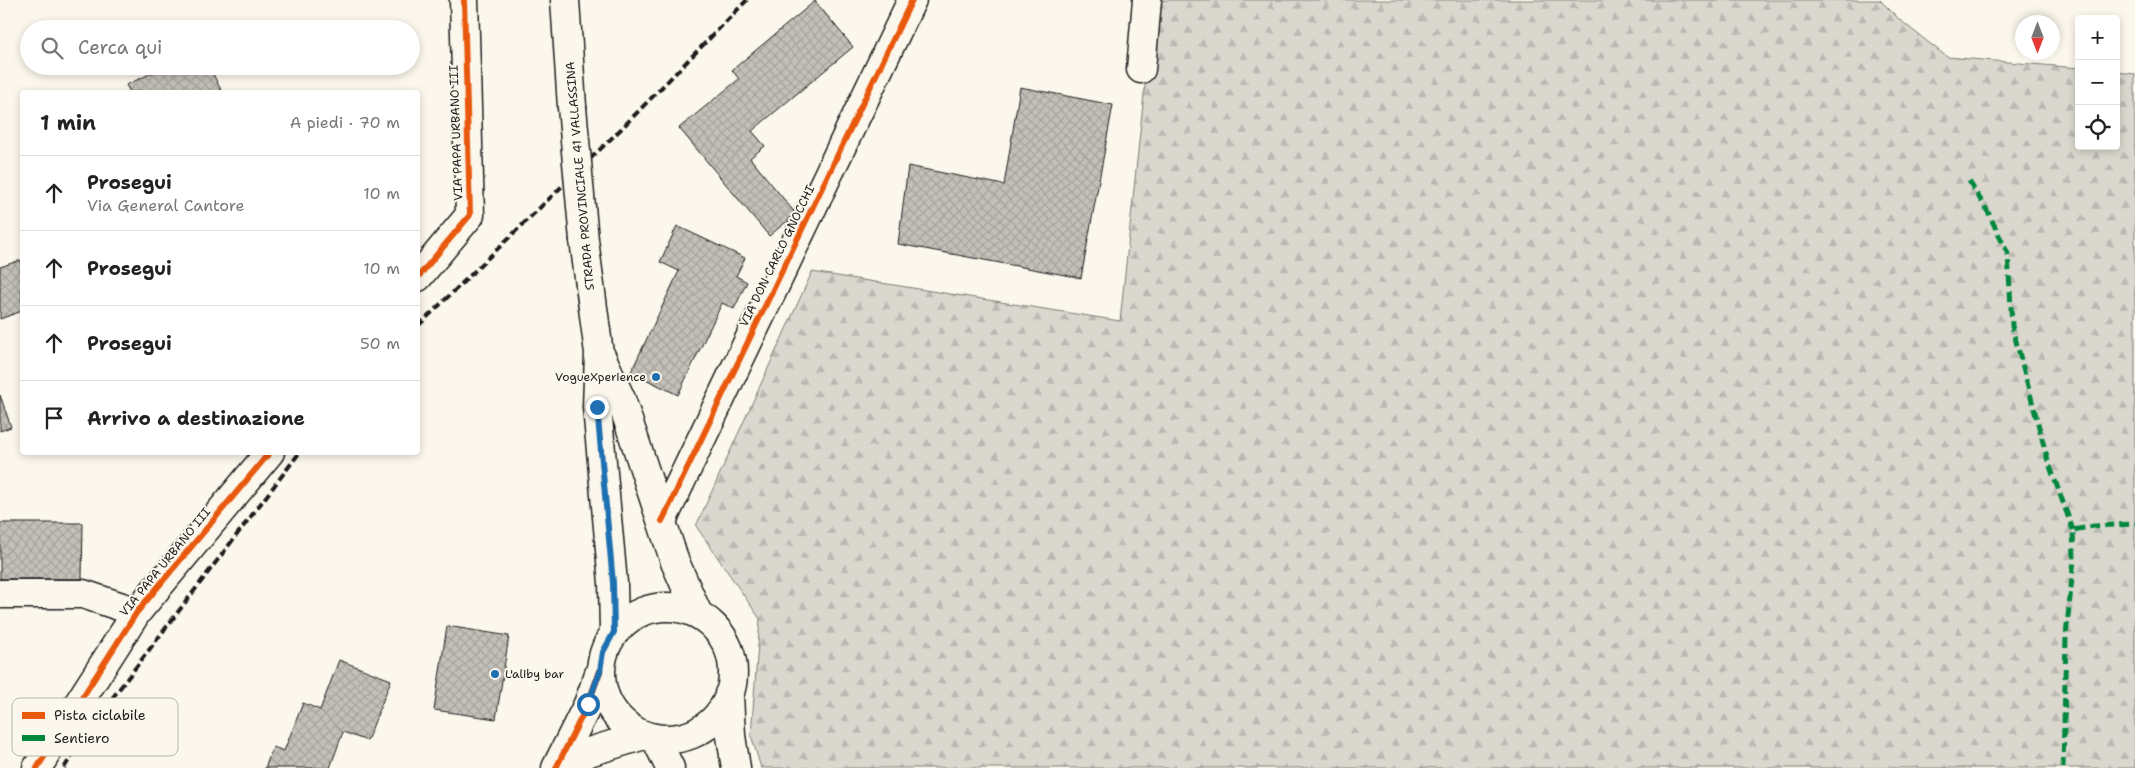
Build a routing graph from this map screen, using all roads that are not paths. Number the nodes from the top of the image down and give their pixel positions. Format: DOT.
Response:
graph roads {
  1 [pos="464,0"];
  2 [pos="565,0"];
  3 [pos="912,0"];
  4 [pos="1147,0"];
  5 [pos="1141,69"];
  6 [pos="420,275"];
  7 [pos="599,352"];
  8 [pos="268,455"];
  9 [pos="662,521"];
  10 [pos="0,594"];
  11 [pos="137,612"];
  12 [pos="697,612"];
  13 [pos="614,632"];
  14 [pos="600,671"];
  15 [pos="729,694"];
  16 [pos="82,698"];
  17 [pos="650,737"];
  18 [pos="45,756"];
  19 [pos="37,768"];
  20 [pos="556,768"];
  21 [pos="564,768"];
  22 [pos="670,768"];
  23 [pos="736,768"];
  1 -- 6 [label="street, VIA PAPA URBANO III"];
  2 -- 7 [label="street, STRADA PROVINCIALE 41 VALLASSINA, bridge"];
  3 -- 9 [label="street, VIA DON CARLO GNOCCHI"];
  4 -- 5 [label="street"];
  7 -- 9 [label="street, STRADA PROVINCIALE 41 VALLASSINA"];
  7 -- 13 [label="street, STRADA PROVINCIALE 41 VALLASSINA"];
  8 -- 11 [label="street, VIA PAPA URBANO III"];
  9 -- 12 [label="street, STRADA PROVINCIALE 41 VALLASSINA"];
  10 -- 11 [label="street"];
  11 -- 16 [label="street, VIA PAPA URBANO III"];
  12 -- 13 [label="street"];
  12 -- 15 [label="street"];
  13 -- 14 [label="street"];
  14 -- 17 [label="street"];
  14 -- 20 [label="street"];
  15 -- 17 [label="street"];
  15 -- 23 [label="street"];
  17 -- 21 [label="street"];
  17 -- 22 [label="street"];
  18 -- 19 [label="street, VIA PAPA URBANO III"];
}
